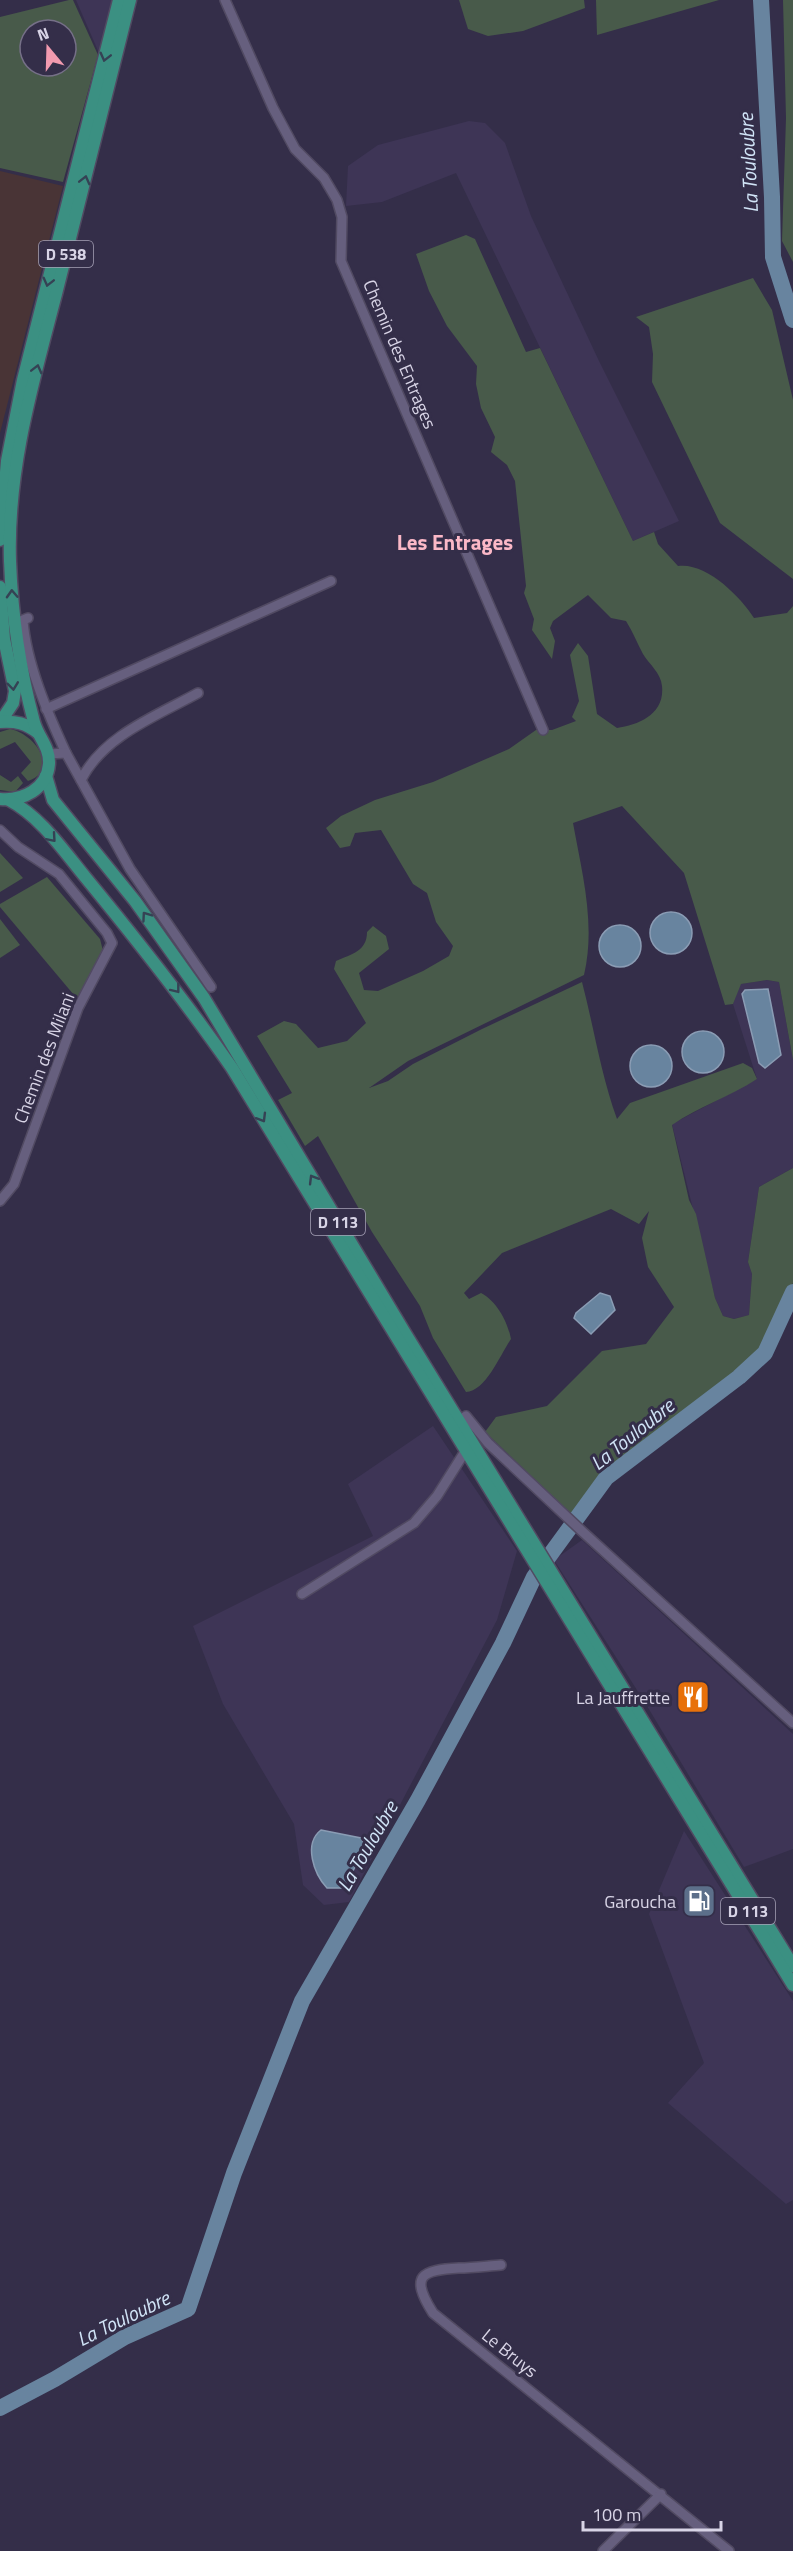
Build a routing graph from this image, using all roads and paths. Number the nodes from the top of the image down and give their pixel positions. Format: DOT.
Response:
graph roads {
  1 [pos="119,0"];
  2 [pos="130,0"];
  3 [pos="225,0"];
  4 [pos="4,511"];
  5 [pos="0,540"];
  6 [pos="331,581"];
  7 [pos="0,587"];
  8 [pos="28,618"];
  9 [pos="198,693"];
  10 [pos="46,708"];
  11 [pos="0,722"];
  12 [pos="543,730"];
  13 [pos="39,734"];
  14 [pos="66,753"];
  15 [pos="48,754"];
  16 [pos="46,776"];
  17 [pos="81,780"];
  18 [pos="5,799"];
  19 [pos="0,830"];
  20 [pos="211,987"];
  21 [pos="0,1200"];
  22 [pos="456,1424"];
  23 [pos="470,1447"];
  24 [pos="552,1580"];
  25 [pos="302,1594"];
  26 [pos="793,1723"];
  27 [pos="793,1966"];
  28 [pos="793,1985"];
  29 [pos="501,2265"];
  30 [pos="661,2494"];
  31 [pos="603,2551"];
  32 [pos="729,2551"];
  1 -- 4 [label="main road, D 538, one-way"];
  4 -- 2 [label="main road, D 538, one-way"];
  3 -- 12 [label="street, Chemin des Entrages"];
  4 -- 5 [label="main road, D 538"];
  13 -- 4 [label="main road, D 538, one-way"];
  6 -- 10 [label="street"];
  7 -- 11 [label="main road, one-way"];
  8 -- 10 [label="street"];
  9 -- 17 [label="street"];
  10 -- 14 [label="street"];
  11 -- 13 [label="main road"];
  13 -- 15 [label="main road"];
  14 -- 15 [label="street"];
  14 -- 17 [label="street"];
  15 -- 16 [label="main road"];
  16 -- 18 [label="main road"];
  22 -- 16 [label="main road, D 113, one-way"];
  17 -- 20 [label="street"];
  18 -- 22 [label="main road, D 113, one-way"];
  19 -- 21 [label="street, Chemin des Milani"];
  22 -- 23 [label="main road, D 113"];
  22 -- 26 [label="street"];
  23 -- 24 [label="main road, D 113"];
  23 -- 25 [label="street"];
  24 -- 27 [label="main road, D 113"];
  24 -- 28 [label="main road, D 113"];
  29 -- 30 [label="street, Le Bruys"];
  30 -- 31 [label="street"];
  30 -- 32 [label="street"];
}
